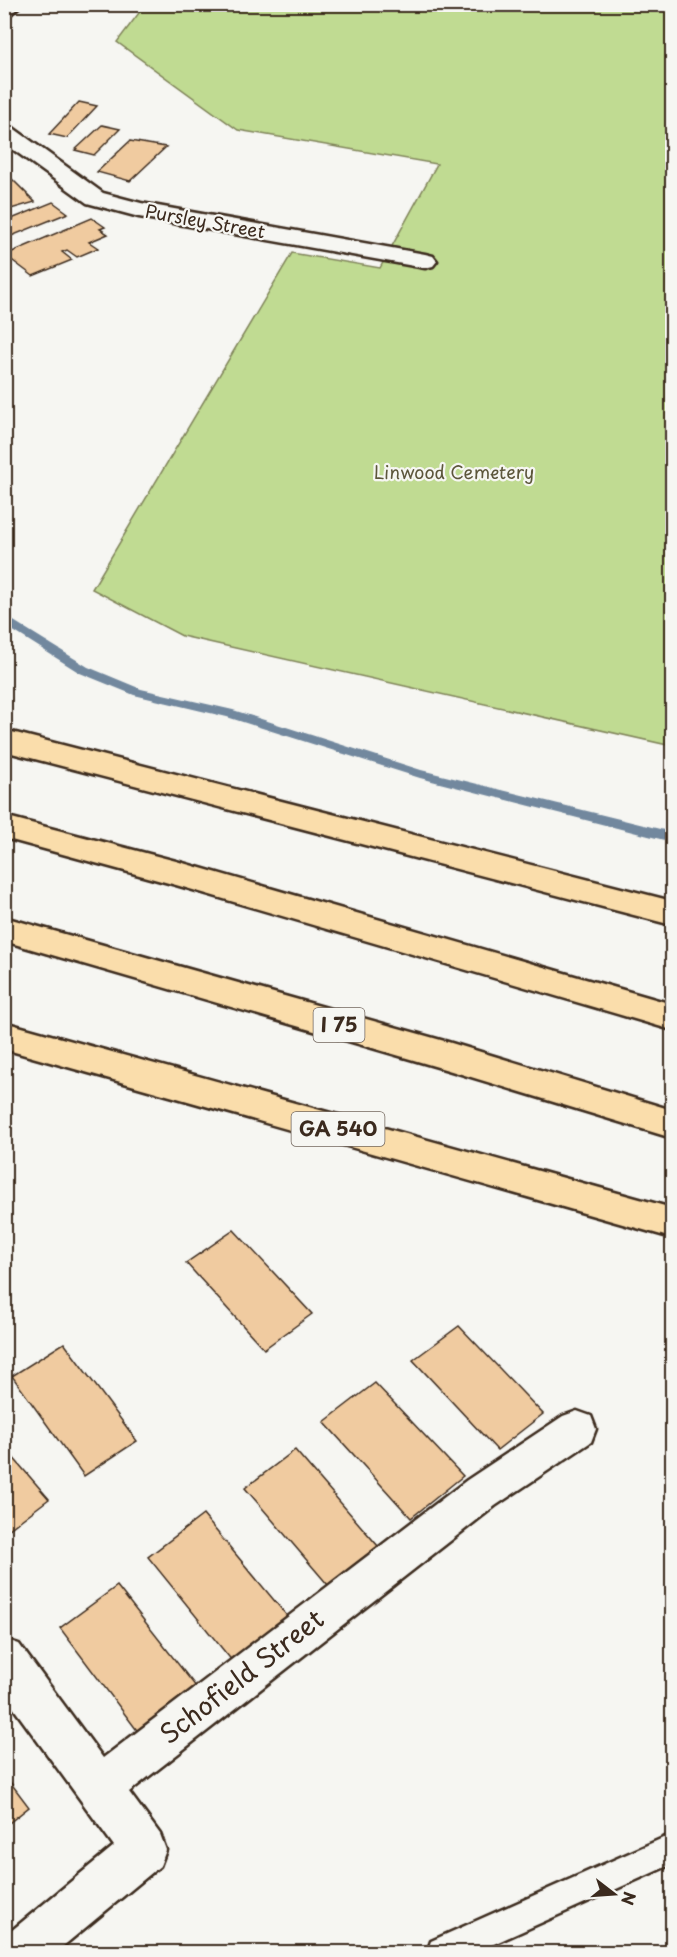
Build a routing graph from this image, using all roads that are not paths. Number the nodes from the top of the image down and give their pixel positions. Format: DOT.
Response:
graph roads {
  1 [pos="12,4"];
  2 [pos="4,10"];
  3 [pos="4,132"];
  4 [pos="29,151"];
  5 [pos="4,160"];
  6 [pos="425,261"];
  7 [pos="4,740"];
  8 [pos="4,827"];
  9 [pos="672,913"];
  10 [pos="4,930"];
  11 [pos="672,1017"];
  12 [pos="4,1035"];
  13 [pos="672,1124"];
  14 [pos="672,1222"];
  15 [pos="577,1429"];
  16 [pos="4,1659"];
  17 [pos="99,1788"];
  18 [pos="672,1849"];
  19 [pos="21,1953"];
  20 [pos="442,1953"];
  1 -- 2 [label="street"];
  3 -- 4 [label="street, Pursley Street"];
  4 -- 5 [label="street"];
  4 -- 6 [label="street, Pursley Street"];
  7 -- 9 [label="highway"];
  8 -- 11 [label="highway"];
  10 -- 13 [label="highway, I 75"];
  12 -- 14 [label="highway, GA 540"];
  15 -- 17 [label="street, Schofield Street"];
  16 -- 17 [label="street"];
  17 -- 19 [label="street"];
  18 -- 20 [label="lane"];
}
